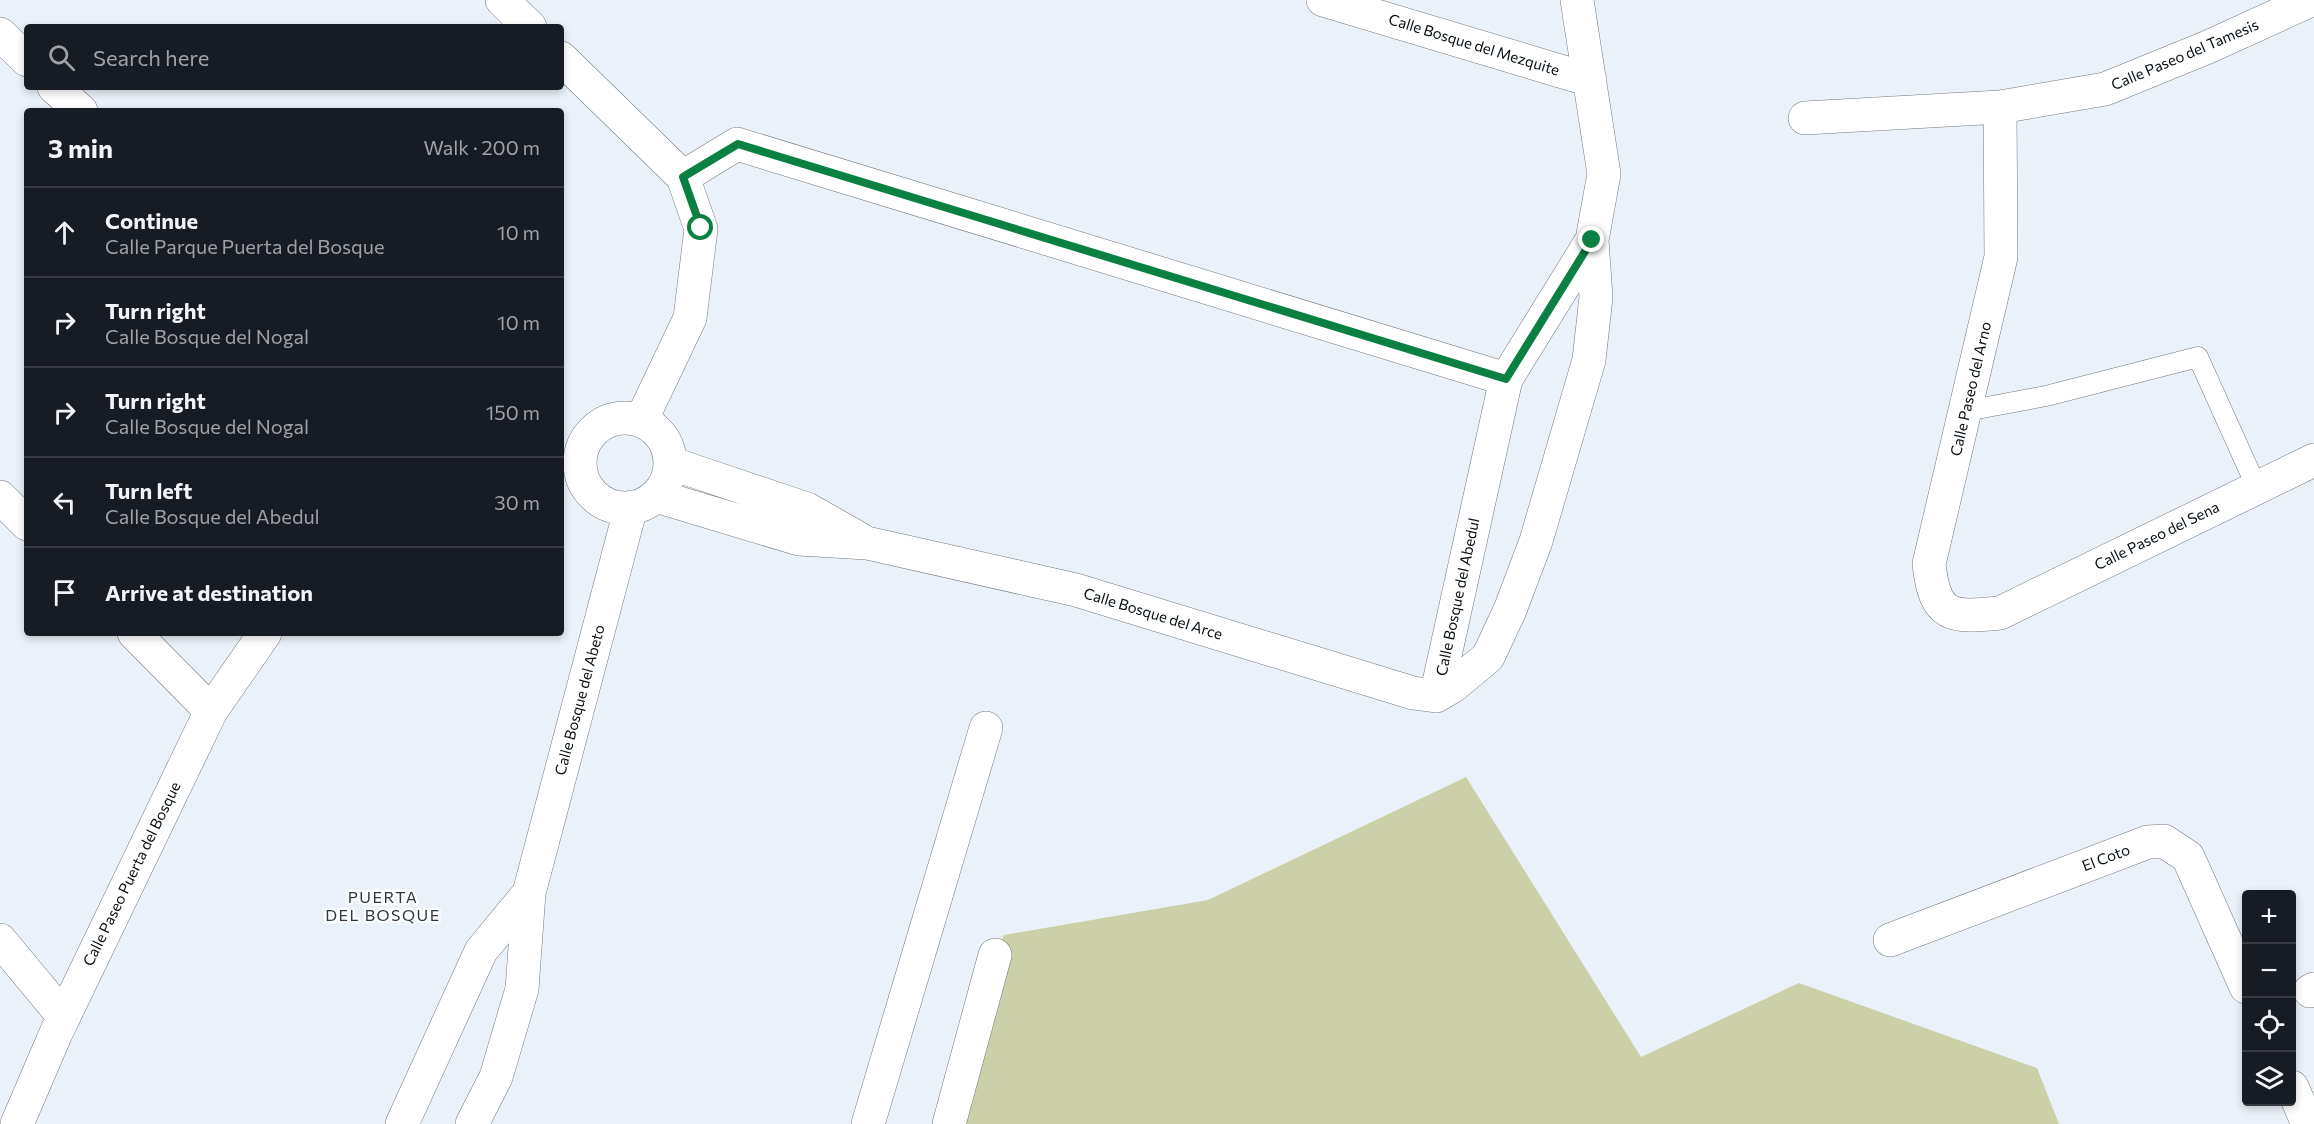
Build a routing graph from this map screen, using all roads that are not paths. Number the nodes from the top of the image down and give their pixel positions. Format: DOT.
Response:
graph roads {
  1 [pos="502,0"];
  2 [pos="1323,0"];
  3 [pos="1577,0"];
  4 [pos="2310,0"];
  5 [pos="527,24"];
  6 [pos="0,34"];
  7 [pos="24,57"];
  8 [pos="564,61"];
  9 [pos="1590,80"];
  10 [pos="57,90"];
  11 [pos="2000,107"];
  12 [pos="78,108"];
  13 [pos="1805,118"];
  14 [pos="683,177"];
  15 [pos="1592,240"];
  16 [pos="1506,379"];
  17 [pos="1966,411"];
  18 [pos="641,420"];
  19 [pos="2314,460"];
  20 [pos="670,464"];
  21 [pos="572,483"];
  22 [pos="2257,488"];
  23 [pos="0,497"];
  24 [pos="643,502"];
  25 [pos="24,521"];
  26 [pos="867,543"];
  27 [pos="2000,613"];
  28 [pos="137,636"];
  29 [pos="263,636"];
  30 [pos="1436,696"];
  31 [pos="211,711"];
  32 [pos="986,728"];
  33 [pos="529,893"];
  34 [pos="0,940"];
  35 [pos="1890,940"];
  36 [pos="995,956"];
  37 [pos="2242,976"];
  38 [pos="64,1017"];
  39 [pos="2296,1096"];
  40 [pos="17,1124"];
  41 [pos="402,1124"];
  42 [pos="472,1124"];
  43 [pos="868,1124"];
  44 [pos="949,1124"];
  45 [pos="2308,1124"];
  1 -- 5 [label="street"];
  2 -- 9 [label="street, Calle Bosque del Mezquite"];
  3 -- 9 [label="street, Calle Bosque del Abedul"];
  4 -- 11 [label="street, Calle Paseo del Tamesis"];
  6 -- 7 [label="street"];
  8 -- 14 [label="street"];
  9 -- 15 [label="street, Calle Bosque del Abedul"];
  10 -- 12 [label="street"];
  11 -- 13 [label="street, Calle Paseo del Tamesis"];
  11 -- 17 [label="street, Calle Paseo del Arno"];
  14 -- 16 [label="street"];
  14 -- 18 [label="street"];
  15 -- 16 [label="street, Calle Bosque del Abedul"];
  15 -- 30 [label="street, Calle Bosque del Abedul"];
  16 -- 30 [label="street, Calle Bosque del Abedul"];
  17 -- 22 [label="lane"];
  17 -- 27 [label="street, Calle Paseo del Arno"];
  18 -- 20 [label="street"];
  18 -- 21 [label="street"];
  19 -- 22 [label="street, Calle Paseo del Sena"];
  20 -- 24 [label="street"];
  20 -- 26 [label="street, Calle Bosque del Arce"];
  21 -- 24 [label="street"];
  22 -- 27 [label="street, Calle Paseo del Sena"];
  23 -- 25 [label="street"];
  24 -- 26 [label="street, Calle Bosque del Arce"];
  24 -- 33 [label="street, Calle Bosque del Abeto"];
  26 -- 30 [label="street, Calle Bosque del Arce"];
  28 -- 31 [label="street"];
  29 -- 31 [label="street, Calle Paseo Puerta del Bosque"];
  31 -- 38 [label="street, Calle Paseo Puerta del Bosque"];
  32 -- 43 [label="street"];
  33 -- 41 [label="street, Calle Bosque del Abeto"];
  33 -- 42 [label="street, Calle Bosque del Abeto"];
  34 -- 38 [label="street"];
  35 -- 37 [label="street, El Coto"];
  36 -- 44 [label="street"];
  38 -- 40 [label="street, Calle Paseo Puerta del Bosque"];
  39 -- 45 [label="street"];
}
